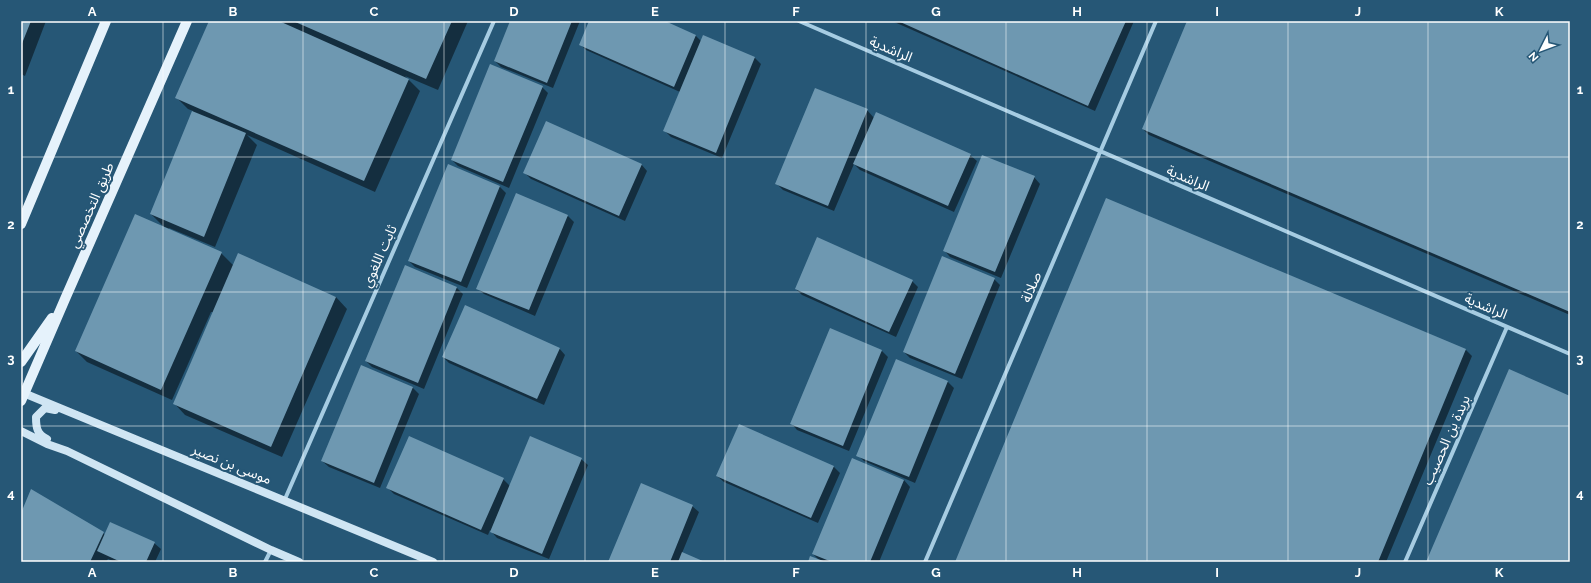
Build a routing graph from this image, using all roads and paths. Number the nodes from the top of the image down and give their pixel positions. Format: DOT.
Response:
graph roads {
  1 [pos="106,21"];
  2 [pos="187,21"];
  3 [pos="494,21"];
  4 [pos="799,21"];
  5 [pos="1156,21"];
  6 [pos="1100,152"];
  7 [pos="21,224"];
  8 [pos="65,299"];
  9 [pos="1508,327"];
  10 [pos="1570,354"];
  11 [pos="21,362"];
  12 [pos="22,395"];
  13 [pos="73,413"];
  14 [pos="21,431"];
  15 [pos="67,451"];
  16 [pos="285,499"];
  17 [pos="271,550"];
  18 [pos="265,562"];
  19 [pos="299,562"];
  20 [pos="433,562"];
  21 [pos="925,562"];
  22 [pos="1405,562"];
  1 -- 7 [label="main road"];
  2 -- 8 [label="main road, طريق التخصصي"];
  3 -- 16 [label="street, ثابت اللغوي"];
  4 -- 6 [label="street, الراشدية"];
  5 -- 6 [label="street, صلالة"];
  6 -- 9 [label="street, الراشدية"];
  6 -- 21 [label="street, صلالة"];
  8 -- 11 [label="main road"];
  8 -- 12 [label="main road, طريق التخصصي"];
  9 -- 10 [label="street, الراشدية"];
  9 -- 22 [label="street, بريدة بن الحصيب"];
  12 -- 13 [label="street, موسى بن نصير"];
  13 -- 15 [label="street"];
  13 -- 16 [label="street, موسى بن نصير"];
  14 -- 15 [label="street"];
  15 -- 17 [label="street"];
  16 -- 20 [label="street, موسى بن نصير"];
  17 -- 18 [label="street"];
  17 -- 19 [label="street"];
}
